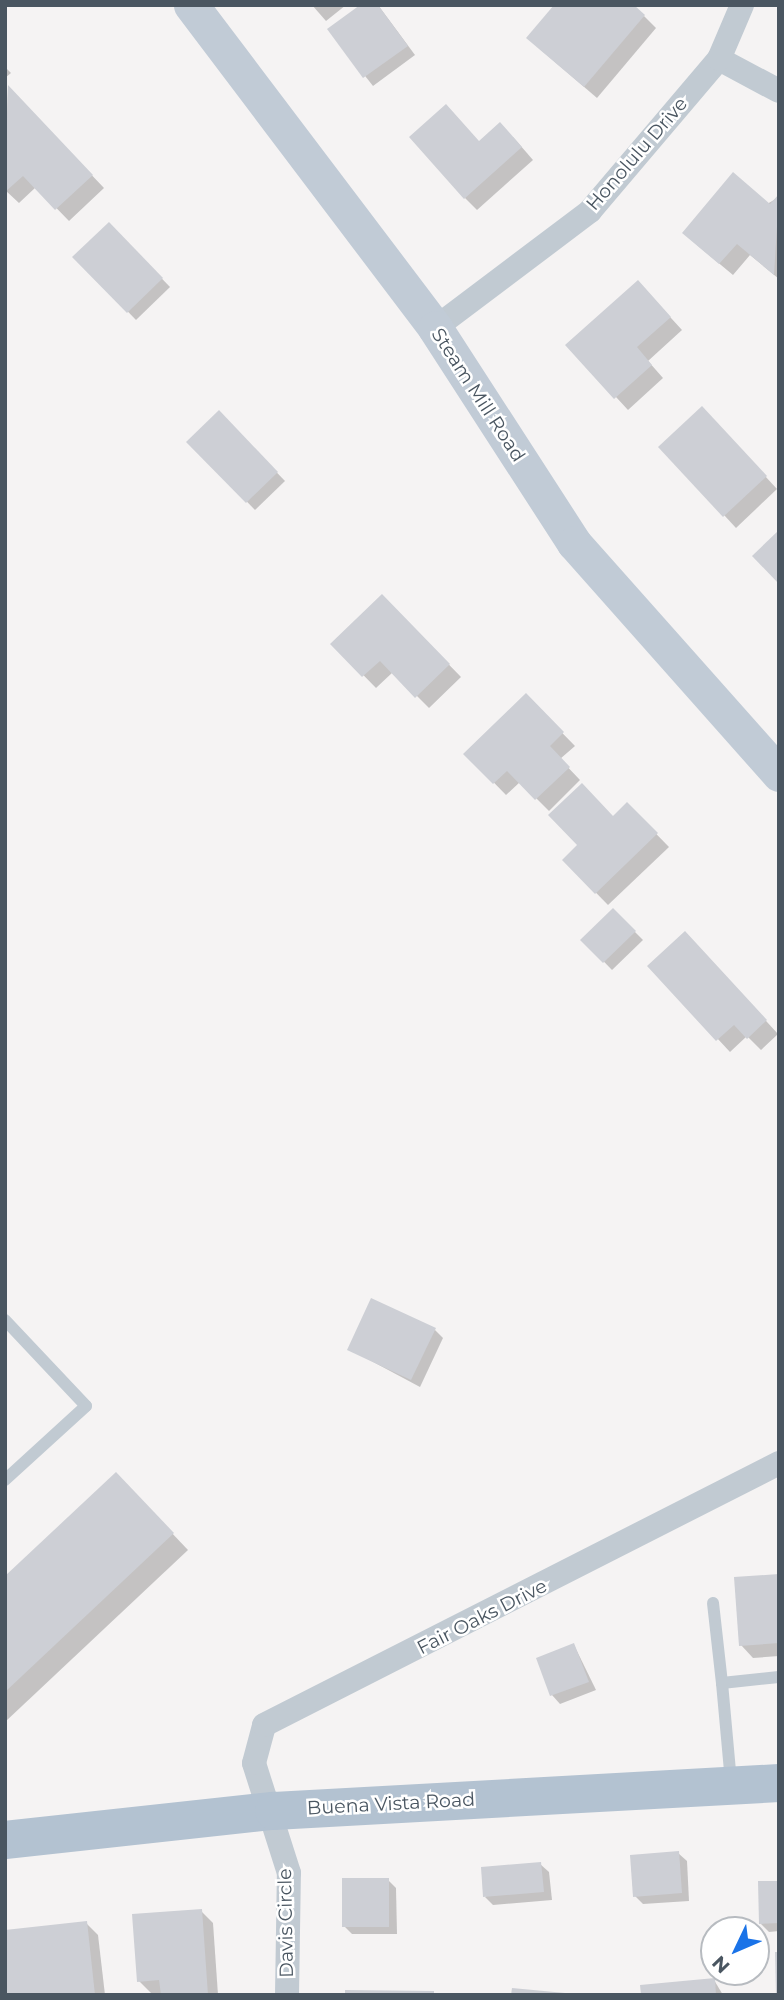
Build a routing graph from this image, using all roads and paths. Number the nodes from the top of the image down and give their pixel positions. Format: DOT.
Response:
graph roads {
  1 [pos="191,5"];
  2 [pos="742,5"];
  3 [pos="719,59"];
  4 [pos="779,91"];
  5 [pos="435,328"];
  6 [pos="779,774"];
  7 [pos="5,1320"];
  8 [pos="779,1463"];
  9 [pos="5,1480"];
  10 [pos="713,1603"];
  11 [pos="779,1677"];
  12 [pos="722,1683"];
  13 [pos="779,1783"];
  14 [pos="731,1786"];
  15 [pos="274,1811"];
  16 [pos="5,1840"];
  17 [pos="287,1995"];
  1 -- 5 [label="street, Steam Mill Road"];
  2 -- 3 [label="street, Honolulu Drive"];
  3 -- 4 [label="street"];
  3 -- 5 [label="street, Honolulu Drive"];
  5 -- 6 [label="street, Steam Mill Road"];
  7 -- 9 [label="lane"];
  8 -- 15 [label="street, Fair Oaks Drive"];
  10 -- 12 [label="lane"];
  11 -- 12 [label="lane"];
  12 -- 14 [label="lane"];
  13 -- 14 [label="main road, Buena Vista Road"];
  14 -- 15 [label="main road, Buena Vista Road"];
  15 -- 16 [label="main road, Buena Vista Road"];
  15 -- 17 [label="street, Davis Circle"];
}
